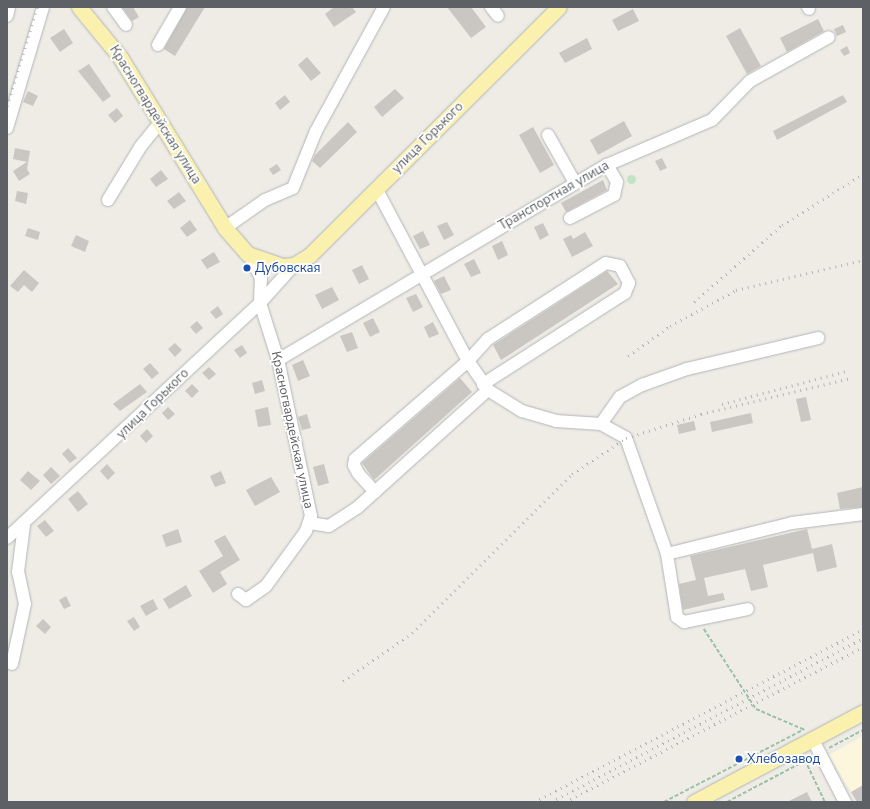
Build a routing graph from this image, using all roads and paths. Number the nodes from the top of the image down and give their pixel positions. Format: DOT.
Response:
graph roads {
  1 [pos="9,7"];
  2 [pos="43,7"];
  3 [pos="79,7"];
  4 [pos="113,7"];
  5 [pos="180,7"];
  6 [pos="384,7"];
  7 [pos="559,7"];
  8 [pos="7,16"];
  9 [pos="126,25"];
  10 [pos="829,37"];
  11 [pos="158,45"];
  12 [pos="159,124"];
  13 [pos="7,128"];
  14 [pos="548,135"];
  15 [pos="608,165"];
  16 [pos="575,183"];
  17 [pos="377,190"];
  18 [pos="108,200"];
  19 [pos="570,218"];
  20 [pos="225,228"];
  21 [pos="248,254"];
  22 [pos="294,265"];
  23 [pos="423,274"];
  24 [pos="260,303"];
  25 [pos="818,338"];
  26 [pos="278,360"];
  27 [pos="468,361"];
  28 [pos="486,387"];
  29 [pos="601,424"];
  30 [pos="375,492"];
  31 [pos="863,514"];
  32 [pos="310,523"];
  33 [pos="24,525"];
  34 [pos="7,538"];
  35 [pos="667,554"];
  36 [pos="238,594"];
  37 [pos="748,609"];
  38 [pos="700,620"];
  39 [pos="12,664"];
  40 [pos="863,712"];
  41 [pos="863,730"];
  42 [pos="812,740"];
  43 [pos="804,760"];
  44 [pos="664,802"];
  45 [pos="694,802"];
  46 [pos="727,802"];
  47 [pos="825,802"];
  48 [pos="845,802"];
  1 -- 8 [label="street"];
  2 -- 13 [label="street"];
  3 -- 12 [label="main road, Красногвардейская улица"];
  4 -- 9 [label="street"];
  5 -- 11 [label="street"];
  6 -- 20 [label="street"];
  7 -- 17 [label="main road, улица Горького"];
  10 -- 15 [label="street, Транспортная улица"];
  12 -- 18 [label="street"];
  12 -- 20 [label="main road, Красногвардейская улица"];
  14 -- 16 [label="street"];
  15 -- 16 [label="street, Транспортная улица"];
  15 -- 19 [label="street"];
  16 -- 23 [label="street, Транспортная улица"];
  17 -- 22 [label="main road, улица Горького"];
  17 -- 23 [label="street"];
  20 -- 21 [label="main road"];
  21 -- 22 [label="main road"];
  21 -- 24 [label="street, Красногвардейская улица"];
  22 -- 24 [label="street, улица Горького"];
  23 -- 26 [label="street, Транспортная улица"];
  23 -- 27 [label="street"];
  24 -- 26 [label="street, Красногвардейская улица"];
  24 -- 33 [label="street, улица Горького"];
  25 -- 29 [label="street"];
  26 -- 32 [label="street, Красногвардейская улица"];
  27 -- 28 [label="street"];
  27 -- 28 [label="street"];
  27 -- 30 [label="street"];
  28 -- 29 [label="street"];
  28 -- 30 [label="street"];
  29 -- 35 [label="street"];
  30 -- 32 [label="street"];
  31 -- 35 [label="street"];
  32 -- 36 [label="street, Красногвардейская улица"];
  33 -- 34 [label="street, улица Горького"];
  33 -- 39 [label="street"];
  35 -- 38 [label="street"];
  37 -- 38 [label="street"];
  38 -- 42 [label="path"];
  40 -- 42 [label="main road"];
  41 -- 42 [label="path"];
  42 -- 43 [label="path"];
  42 -- 44 [label="path"];
  42 -- 45 [label="main road"];
  42 -- 48 [label="street"];
  43 -- 46 [label="path"];
  43 -- 47 [label="path"];
}
